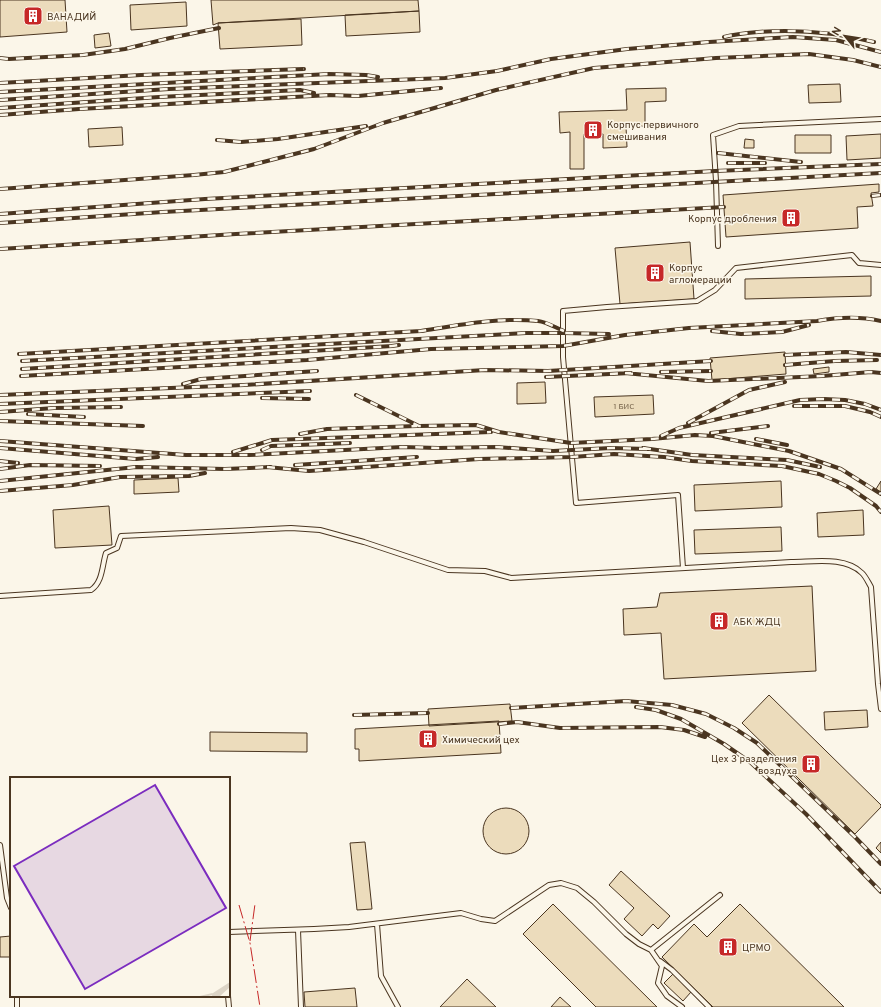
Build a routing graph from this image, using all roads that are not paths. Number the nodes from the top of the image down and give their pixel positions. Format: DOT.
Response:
graph roads {
  1 [pos="881,119"];
  2 [pos="718,246"];
  3 [pos="881,265"];
  4 [pos="683,568"];
  5 [pos="0,596"];
  6 [pos="881,709"];
  7 [pos="0,845"];
  8 [pos="720,895"];
  9 [pos="10,906"];
  10 [pos="377,924"];
  11 [pos="298,930"];
  12 [pos="230,932"];
  13 [pos="651,950"];
  14 [pos="658,960"];
  15 [pos="301,1007"];
  16 [pos="398,1007"];
  17 [pos="682,1007"];
  18 [pos="709,1007"];
  1 -- 2 [label="lane"];
  3 -- 4 [label="lane"];
  4 -- 5 [label="lane"];
  4 -- 6 [label="lane"];
  7 -- 9 [label="lane"];
  8 -- 13 [label="lane"];
  10 -- 11 [label="lane"];
  10 -- 13 [label="lane"];
  10 -- 16 [label="lane"];
  11 -- 12 [label="lane"];
  11 -- 15 [label="lane"];
  13 -- 14 [label="lane"];
  14 -- 17 [label="lane"];
  14 -- 18 [label="lane"];
}
